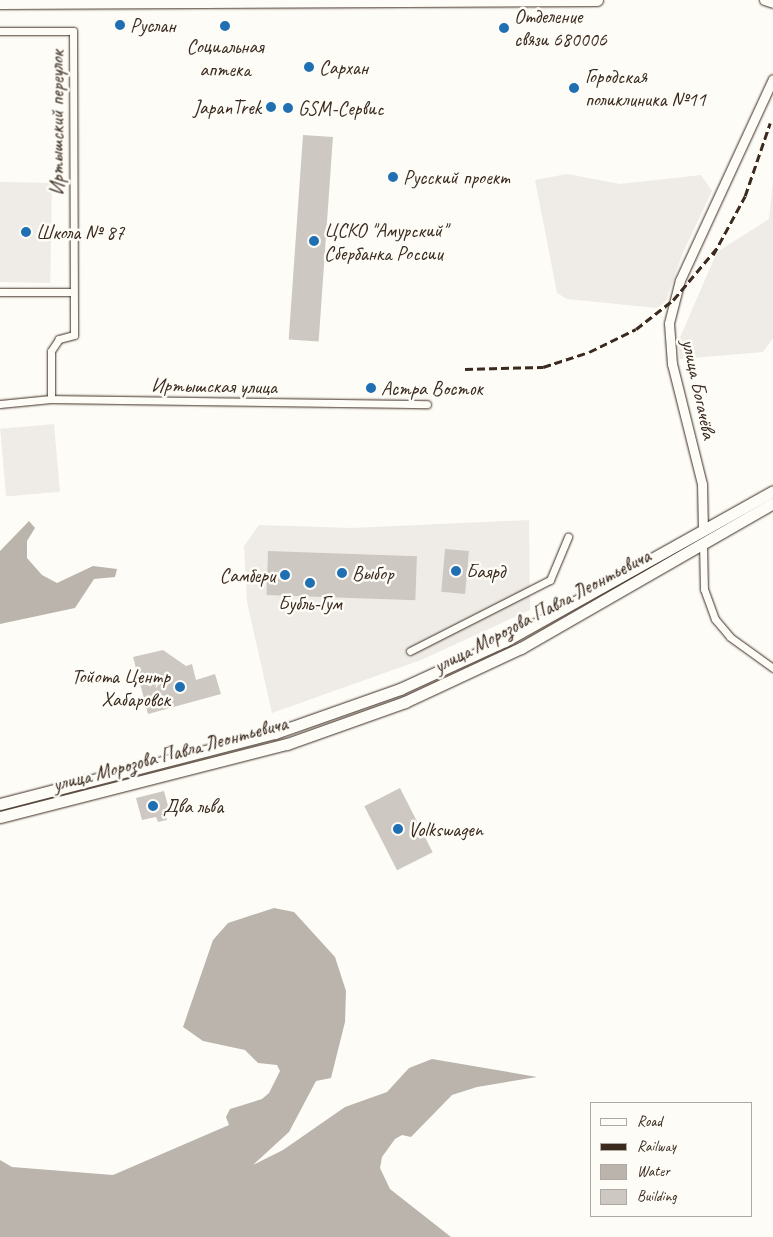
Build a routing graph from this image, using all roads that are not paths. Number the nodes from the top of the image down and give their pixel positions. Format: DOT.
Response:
graph roads {
  1 [pos="597,0"];
  2 [pos="764,0"];
  3 [pos="0,2"];
  4 [pos="137,2"];
  5 [pos="773,3"];
  6 [pos="0,31"];
  7 [pos="773,79"];
  8 [pos="0,292"];
  9 [pos="73,292"];
  10 [pos="51,399"];
  11 [pos="0,404"];
  12 [pos="427,404"];
  13 [pos="773,491"];
  14 [pos="773,503"];
  15 [pos="703,531"];
  16 [pos="568,537"];
  17 [pos="703,545"];
  18 [pos="410,651"];
  19 [pos="773,668"];
  20 [pos="0,804"];
  21 [pos="0,817"];
  1 -- 4 [label="main road"];
  2 -- 5 [label="street"];
  3 -- 4 [label="main road"];
  6 -- 9 [label="street, Иртышский переулок"];
  7 -- 15 [label="street, улица Богачёва"];
  8 -- 9 [label="street"];
  9 -- 10 [label="street, Иртышский переулок"];
  10 -- 11 [label="street, Иртышская улица"];
  10 -- 12 [label="street, Иртышская улица"];
  13 -- 15 [label="main road, улица Морозова Павла Леонтьевича"];
  14 -- 17 [label="main road, улица Морозова Павла Леонтьевича"];
  15 -- 17 [label="street, улица Богачёва"];
  15 -- 20 [label="main road, улица Морозова Павла Леонтьевича"];
  16 -- 18 [label="street"];
  17 -- 19 [label="street, улица Богачёва"];
  17 -- 21 [label="main road, улица Морозова Павла Леонтьевича"];
}
